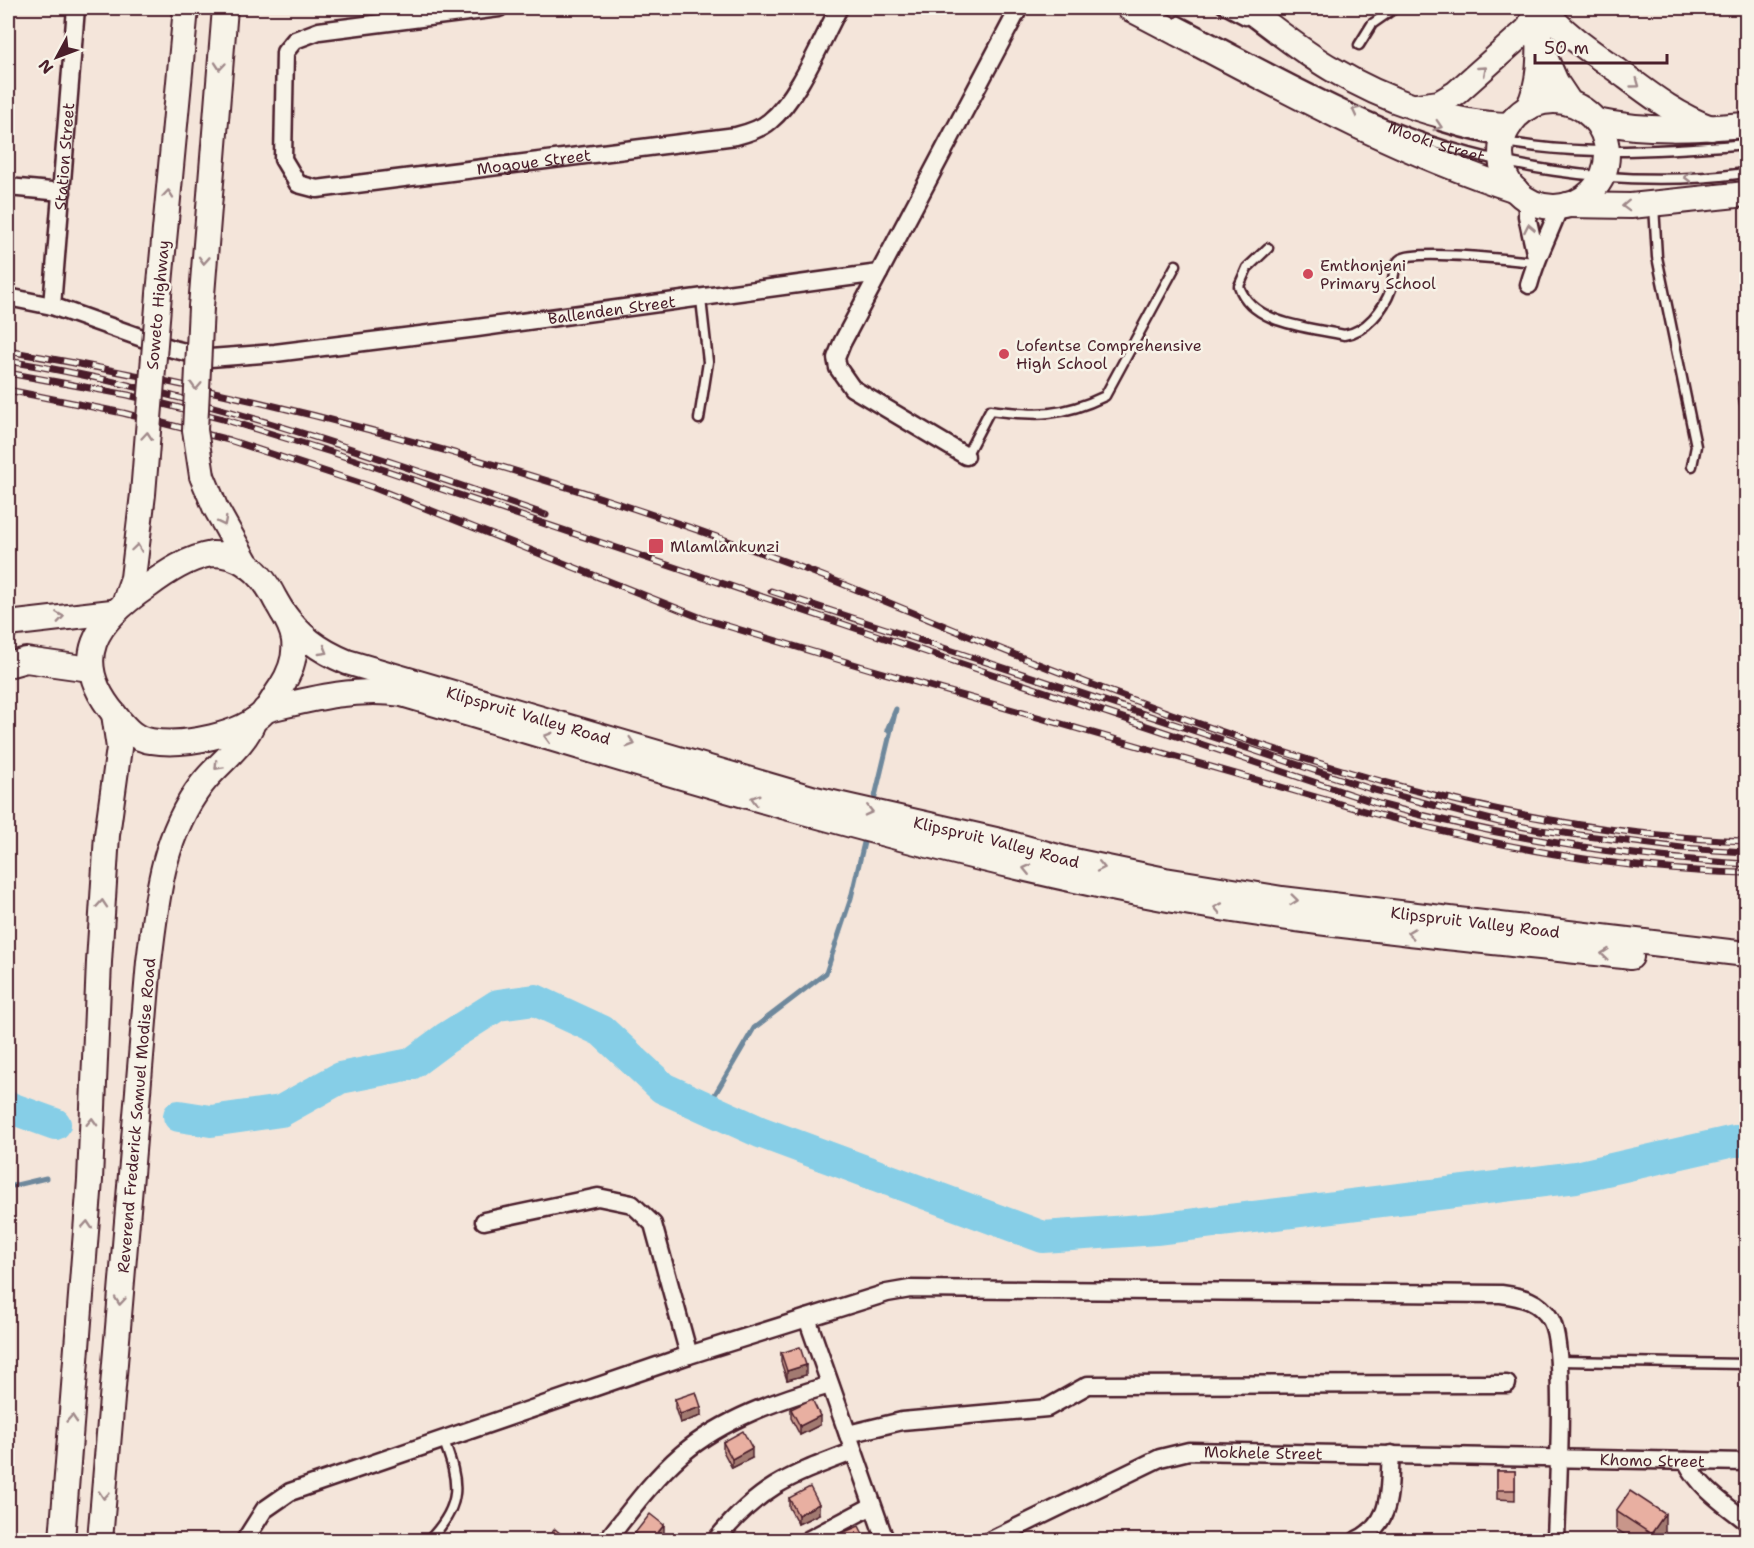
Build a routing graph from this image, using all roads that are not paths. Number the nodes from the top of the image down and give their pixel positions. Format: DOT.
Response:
graph roads {
  1 [pos="76,8"];
  2 [pos="186,8"];
  3 [pos="225,8"];
  4 [pos="499,8"];
  5 [pos="839,8"];
  6 [pos="1019,8"];
  7 [pos="1129,8"];
  8 [pos="1222,8"];
  9 [pos="1246,8"];
  10 [pos="1395,8"];
  11 [pos="1540,8"];
  12 [pos="1173,18"];
  13 [pos="1539,43"];
  14 [pos="1359,45"];
  15 [pos="1570,103"];
  16 [pos="1528,108"];
  17 [pos="1421,116"];
  18 [pos="1596,121"];
  19 [pos="1746,125"];
  20 [pos="1711,128"];
  21 [pos="1505,142"];
  22 [pos="1746,144"];
  23 [pos="1607,153"];
  24 [pos="1746,173"];
  25 [pos="1602,177"];
  26 [pos="8,186"];
  27 [pos="62,192"];
  28 [pos="1746,194"];
  29 [pos="1522,195"];
  30 [pos="1653,204"];
  31 [pos="1563,207"];
  32 [pos="1268,248"];
  33 [pos="1535,259"];
  34 [pos="1176,265"];
  35 [pos="879,273"];
  36 [pos="1529,285"];
  37 [pos="8,297"];
  38 [pos="701,298"];
  39 [pos="52,306"];
  40 [pos="699,419"];
  41 [pos="966,456"];
  42 [pos="1692,466"];
  43 [pos="248,566"];
  44 [pos="119,606"];
  45 [pos="282,611"];
  46 [pos="8,624"];
  47 [pos="8,665"];
  48 [pos="90,669"];
  49 [pos="114,714"];
  50 [pos="259,715"];
  51 [pos="813,808"];
  52 [pos="919,833"];
  53 [pos="1746,954"];
  54 [pos="1746,971"];
  55 [pos="484,1221"];
  56 [pos="807,1318"];
  57 [pos="689,1355"];
  58 [pos="1558,1361"];
  59 [pos="1746,1364"];
  60 [pos="1507,1384"];
  61 [pos="830,1385"];
  62 [pos="848,1434"];
  63 [pos="443,1439"];
  64 [pos="852,1452"];
  65 [pos="1391,1454"];
  66 [pos="1558,1459"];
  67 [pos="1686,1461"];
  68 [pos="1746,1462"];
  69 [pos="872,1506"];
  70 [pos="1746,1521"];
  71 [pos="62,1540"];
  72 [pos="100,1540"];
  73 [pos="245,1540"];
  74 [pos="429,1540"];
  75 [pos="607,1540"];
  76 [pos="716,1540"];
  77 [pos="808,1540"];
  78 [pos="885,1540"];
  79 [pos="991,1540"];
  80 [pos="1357,1540"];
  81 [pos="1556,1540"];
  1 -- 27 [label="street, Station Street"];
  44 -- 2 [label="main road, Soweto Highway, one-way, bridge"];
  3 -- 43 [label="main road, one-way, bridge"];
  4 -- 5 [label="street, Mogoye Street"];
  6 -- 35 [label="street"];
  7 -- 29 [label="main road, Mooki Street"];
  8 -- 17 [label="lane, Mooki Street"];
  9 -- 17 [label="main road, Mooki Street"];
  10 -- 14 [label="lane"];
  11 -- 13 [label="main road"];
  17 -- 11 [label="main road, one-way"];
  11 -- 20 [label="main road, one-way"];
  21 -- 12 [label="lane, Mooki Street, one-way"];
  13 -- 15 [label="main road"];
  13 -- 16 [label="main road"];
  15 -- 16 [label="main road"];
  15 -- 18 [label="main road"];
  16 -- 21 [label="main road"];
  17 -- 21 [label="main road, Mooki Street, one-way"];
  18 -- 20 [label="main road"];
  18 -- 23 [label="main road"];
  19 -- 20 [label="main road"];
  21 -- 23 [label="lane, Mooki Street"];
  21 -- 25 [label="lane, Mooki Street"];
  21 -- 29 [label="main road"];
  22 -- 23 [label="lane, Mooki Street"];
  23 -- 25 [label="main road"];
  24 -- 25 [label="lane, Mooki Street, one-way"];
  25 -- 31 [label="main road"];
  26 -- 27 [label="street"];
  27 -- 39 [label="street, Station Street"];
  28 -- 30 [label="main road"];
  29 -- 31 [label="main road, Mooki Street"];
  33 -- 29 [label="street, one-way"];
  30 -- 31 [label="main road, one-way"];
  30 -- 42 [label="lane"];
  31 -- 33 [label="street"];
  32 -- 33 [label="lane"];
  33 -- 36 [label="street"];
  34 -- 41 [label="lane"];
  35 -- 38 [label="street, Ballenden Street"];
  35 -- 41 [label="street"];
  37 -- 39 [label="street, Ballenden Street"];
  38 -- 39 [label="street, Ballenden Street"];
  38 -- 40 [label="lane"];
  43 -- 44 [label="main road"];
  43 -- 45 [label="main road"];
  46 -- 44 [label="main road, one-way"];
  44 -- 48 [label="main road"];
  45 -- 50 [label="main road"];
  45 -- 51 [label="main road, Klipspruit Valley Road, one-way"];
  47 -- 48 [label="main road"];
  48 -- 49 [label="main road"];
  49 -- 50 [label="main road"];
  71 -- 49 [label="main road, one-way"];
  51 -- 50 [label="main road, Klipspruit Valley Road, one-way"];
  50 -- 72 [label="main road, Reverend Frederick Samuel Modise Road, one-way"];
  51 -- 52 [label="main road, Klipspruit Valley Road"];
  52 -- 53 [label="main road, Klipspruit Valley Road, one-way"];
  54 -- 52 [label="main road, Klipspruit Valley Road, one-way"];
  55 -- 57 [label="street"];
  56 -- 57 [label="street"];
  56 -- 58 [label="street"];
  56 -- 61 [label="street"];
  57 -- 63 [label="street"];
  58 -- 59 [label="lane"];
  58 -- 66 [label="street"];
  60 -- 62 [label="street"];
  61 -- 62 [label="street"];
  61 -- 75 [label="street"];
  62 -- 64 [label="street"];
  63 -- 73 [label="street"];
  63 -- 74 [label="lane"];
  64 -- 69 [label="street"];
  64 -- 76 [label="street"];
  65 -- 66 [label="street, Mokhele Street"];
  65 -- 79 [label="street, Mokhele Street"];
  65 -- 80 [label="street"];
  66 -- 67 [label="street, Khomo Street"];
  66 -- 81 [label="street"];
  67 -- 68 [label="street, Khomo Street"];
  67 -- 70 [label="street"];
  69 -- 77 [label="street"];
  69 -- 78 [label="street"];
}
